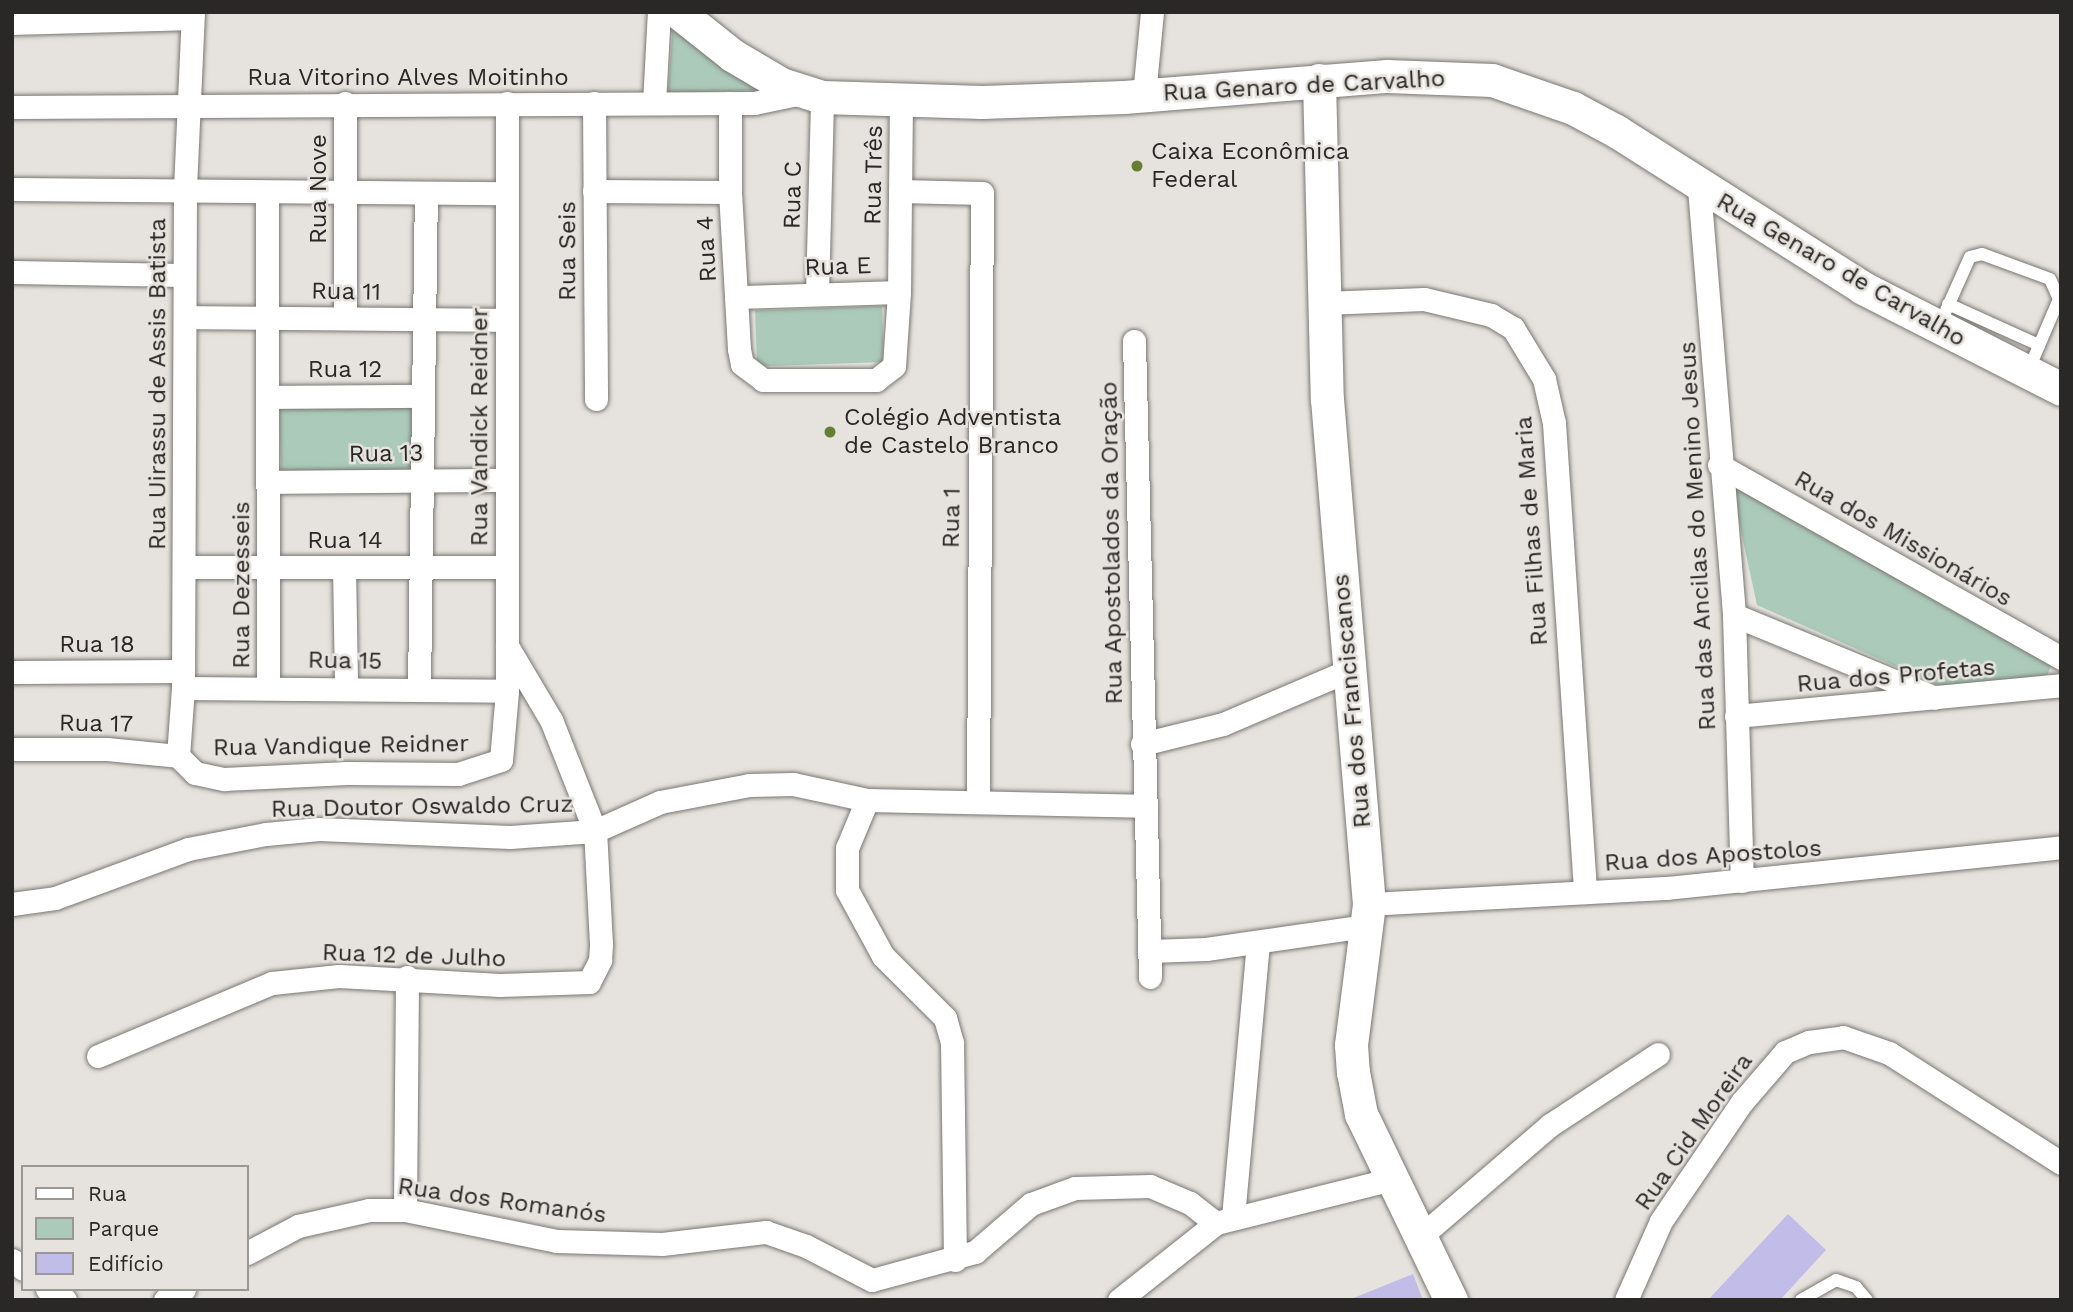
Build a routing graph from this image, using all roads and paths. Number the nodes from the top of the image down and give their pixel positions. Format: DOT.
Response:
graph roads {
  1 [pos="659,12"];
  2 [pos="678,12"];
  3 [pos="1152,12"];
  4 [pos="192,15"];
  5 [pos="12,23"];
  6 [pos="1319,80"];
  7 [pos="812,95"];
  8 [pos="1144,95"];
  9 [pos="901,102"];
  10 [pos="345,103"];
  11 [pos="507,103"];
  12 [pos="594,103"];
  13 [pos="654,103"];
  14 [pos="730,103"];
  15 [pos="12,107"];
  16 [pos="188,107"];
  17 [pos="185,188"];
  18 [pos="1699,188"];
  19 [pos="12,189"];
  20 [pos="594,191"];
  21 [pos="900,191"];
  22 [pos="730,192"];
  23 [pos="506,193"];
  24 [pos="267,194"];
  25 [pos="344,194"];
  26 [pos="426,194"];
  27 [pos="12,272"];
  28 [pos="184,275"];
  29 [pos="898,292"];
  30 [pos="817,293"];
  31 [pos="736,297"];
  32 [pos="1324,303"];
  33 [pos="185,317"];
  34 [pos="269,317"];
  35 [pos="345,317"];
  36 [pos="1943,317"];
  37 [pos="422,319"];
  38 [pos="506,320"];
  39 [pos="1134,341"];
  40 [pos="2033,359"];
  41 [pos="763,380"];
  42 [pos="2061,389"];
  43 [pos="421,396"];
  44 [pos="270,397"];
  45 [pos="596,399"];
  46 [pos="1719,465"];
  47 [pos="422,479"];
  48 [pos="504,480"];
  49 [pos="269,482"];
  50 [pos="184,566"];
  51 [pos="268,566"];
  52 [pos="344,567"];
  53 [pos="424,567"];
  54 [pos="507,567"];
  55 [pos="1734,615"];
  56 [pos="507,646"];
  57 [pos="2061,658"];
  58 [pos="1347,671"];
  59 [pos="12,672"];
  60 [pos="183,679"];
  61 [pos="2061,685"];
  62 [pos="268,687"];
  63 [pos="346,687"];
  64 [pos="419,688"];
  65 [pos="507,691"];
  66 [pos="1938,699"];
  67 [pos="1736,716"];
  68 [pos="1142,744"];
  69 [pos="12,749"];
  70 [pos="505,751"];
  71 [pos="178,756"];
  72 [pos="867,800"];
  73 [pos="978,801"];
  74 [pos="1142,806"];
  75 [pos="595,831"];
  76 [pos="2061,847"];
  77 [pos="1742,881"];
  78 [pos="1585,892"];
  79 [pos="12,904"];
  80 [pos="1367,915"];
  81 [pos="1258,943"];
  82 [pos="1151,951"];
  83 [pos="1150,977"];
  84 [pos="407,978"];
  85 [pos="1658,1054"];
  86 [pos="98,1056"];
  87 [pos="2061,1163"];
  88 [pos="1392,1179"];
  89 [pos="405,1210"];
  90 [pos="1225,1220"];
  91 [pos="1421,1236"];
  92 [pos="248,1252"];
  93 [pos="955,1260"];
  94 [pos="873,1290"];
  95 [pos="181,1291"];
  96 [pos="165,1300"];
  97 [pos="1119,1300"];
  98 [pos="1451,1300"];
  99 [pos="1626,1300"];
  100 [pos="1801,1300"];
  101 [pos="1867,1300"];
  1 -- 13 [label="street"];
  2 -- 7 [label="main road"];
  3 -- 8 [label="street"];
  4 -- 5 [label="street"];
  4 -- 16 [label="street, Rua Uirassu de Assis Batista"];
  6 -- 8 [label="main road, Rua Genaro de Carvalho"];
  6 -- 18 [label="main road, Rua Genaro de Carvalho"];
  6 -- 32 [label="main road, Rua dos Franciscanos"];
  7 -- 9 [label="main road, Rua Genaro de Carvalho"];
  7 -- 14 [label="street, Rua Vitorino Alves Moitinho"];
  7 -- 30 [label="street, Rua C"];
  8 -- 9 [label="main road, Rua Genaro de Carvalho"];
  9 -- 21 [label="street, Rua Três"];
  10 -- 11 [label="street, Rua Vitorino Alves Moitinho"];
  10 -- 16 [label="street, Rua Vitorino Alves Moitinho"];
  10 -- 25 [label="street, Rua Nove"];
  11 -- 12 [label="street, Rua Vitorino Alves Moitinho"];
  11 -- 23 [label="street, Rua Vandick Reidner"];
  12 -- 13 [label="street, Rua Vitorino Alves Moitinho"];
  12 -- 20 [label="street, Rua Seis"];
  13 -- 14 [label="street, Rua Vitorino Alves Moitinho"];
  14 -- 22 [label="street, Rua 4"];
  15 -- 16 [label="street, Rua Vitorino Alves Moitinho"];
  16 -- 17 [label="street, Rua Uirassu de Assis Batista"];
  17 -- 19 [label="street"];
  17 -- 24 [label="street"];
  17 -- 28 [label="street, Rua Uirassu de Assis Batista"];
  18 -- 36 [label="main road, Rua Genaro de Carvalho"];
  18 -- 46 [label="street, Rua das Ancilas do Menino Jesus"];
  20 -- 22 [label="street"];
  20 -- 45 [label="street, Rua Seis"];
  21 -- 29 [label="street, Rua Três"];
  21 -- 73 [label="street, Rua 1"];
  22 -- 31 [label="street, Rua 4"];
  23 -- 26 [label="street"];
  23 -- 38 [label="street, Rua Vandick Reidner"];
  24 -- 25 [label="street"];
  24 -- 34 [label="street"];
  25 -- 26 [label="street"];
  25 -- 35 [label="street, Rua Nove"];
  26 -- 37 [label="street"];
  27 -- 28 [label="street"];
  28 -- 33 [label="street, Rua Uirassu de Assis Batista"];
  29 -- 30 [label="street, Rua E"];
  29 -- 41 [label="street, Rua E"];
  30 -- 31 [label="street, Rua E"];
  31 -- 41 [label="street, Rua 4"];
  32 -- 58 [label="main road, Rua dos Franciscanos"];
  32 -- 78 [label="street, Rua Filhas de Maria"];
  33 -- 34 [label="street, Rua 11"];
  33 -- 50 [label="street, Rua Uirassu de Assis Batista"];
  34 -- 35 [label="street, Rua 11"];
  34 -- 44 [label="street"];
  35 -- 37 [label="street, Rua 11"];
  36 -- 40 [label="main road, Rua Genaro de Carvalho"];
  36 -- 40 [label="lane"];
  37 -- 38 [label="street, Rua 11"];
  37 -- 43 [label="street"];
  38 -- 48 [label="street, Rua Vandick Reidner"];
  39 -- 68 [label="street, Rua Apostolados da Oração"];
  40 -- 42 [label="main road, Rua Genaro de Carvalho"];
  43 -- 44 [label="street, Rua 12"];
  43 -- 47 [label="street"];
  44 -- 49 [label="street, Rua Dezesseis"];
  46 -- 55 [label="street, Rua das Ancilas do Menino Jesus"];
  46 -- 57 [label="street, Rua dos Missionários"];
  47 -- 48 [label="street, Rua 13"];
  47 -- 49 [label="street, Rua 13"];
  47 -- 53 [label="street"];
  48 -- 54 [label="street, Rua Vandick Reidner"];
  49 -- 51 [label="street, Rua Dezesseis"];
  50 -- 51 [label="street, Rua 14"];
  50 -- 60 [label="street, Rua Uirassu de Assis Batista"];
  51 -- 52 [label="street, Rua 14"];
  51 -- 62 [label="street, Rua Dezesseis"];
  52 -- 53 [label="street, Rua 14"];
  52 -- 63 [label="street"];
  53 -- 54 [label="street, Rua 14"];
  53 -- 64 [label="street"];
  54 -- 56 [label="street, Rua Vandick Reidner"];
  55 -- 66 [label="street"];
  55 -- 67 [label="street, Rua das Ancilas do Menino Jesus"];
  56 -- 65 [label="street, Rua Vandick Reidner"];
  56 -- 75 [label="street, Rua Doutor Oswaldo Cruz"];
  58 -- 68 [label="street"];
  58 -- 80 [label="main road, Rua dos Franciscanos"];
  59 -- 60 [label="street, Rua 18"];
  60 -- 62 [label="street, Rua 15"];
  60 -- 71 [label="street, Rua Uirassu de Assis Batista"];
  61 -- 66 [label="street, Rua dos Profetas"];
  62 -- 63 [label="street, Rua 15"];
  63 -- 64 [label="street, Rua 15"];
  64 -- 65 [label="street, Rua 15"];
  65 -- 70 [label="street, Rua Vandick Reidner"];
  66 -- 67 [label="street, Rua dos Profetas"];
  67 -- 77 [label="street, Rua das Ancilas do Menino Jesus"];
  68 -- 74 [label="street, Rua Apostolados da Oração"];
  69 -- 71 [label="street, Rua 17"];
  70 -- 71 [label="street, Rua Vandique Reidner"];
  72 -- 73 [label="street"];
  72 -- 75 [label="street"];
  72 -- 93 [label="street"];
  73 -- 74 [label="street"];
  74 -- 82 [label="street, Rua Apostolados da Oração"];
  75 -- 79 [label="street, Rua Doutor Oswaldo Cruz"];
  75 -- 84 [label="street, Rua 12 de Julho"];
  76 -- 77 [label="street, Rua dos Apostolos"];
  77 -- 78 [label="street, Rua dos Apostolos"];
  78 -- 80 [label="street, Rua dos Apostolos"];
  80 -- 81 [label="street, Rua dos Apostolos"];
  80 -- 88 [label="main road, Rua dos Franciscanos"];
  81 -- 82 [label="street, Rua dos Apostolos"];
  81 -- 90 [label="street"];
  82 -- 83 [label="street, Rua Apostolados da Oração"];
  84 -- 86 [label="street, Rua 12 de Julho"];
  84 -- 89 [label="street"];
  85 -- 91 [label="street"];
  87 -- 99 [label="street, Rua Cid Moreira"];
  88 -- 90 [label="street"];
  88 -- 91 [label="main road, Rua dos Franciscanos"];
  89 -- 92 [label="street, Rua dos Romanós"];
  89 -- 94 [label="street, Rua dos Romanós"];
  90 -- 93 [label="street"];
  90 -- 97 [label="street"];
  91 -- 98 [label="main road, Rua dos Franciscanos"];
  93 -- 94 [label="street"];
  95 -- 96 [label="street"];
  100 -- 101 [label="lane"];
}
